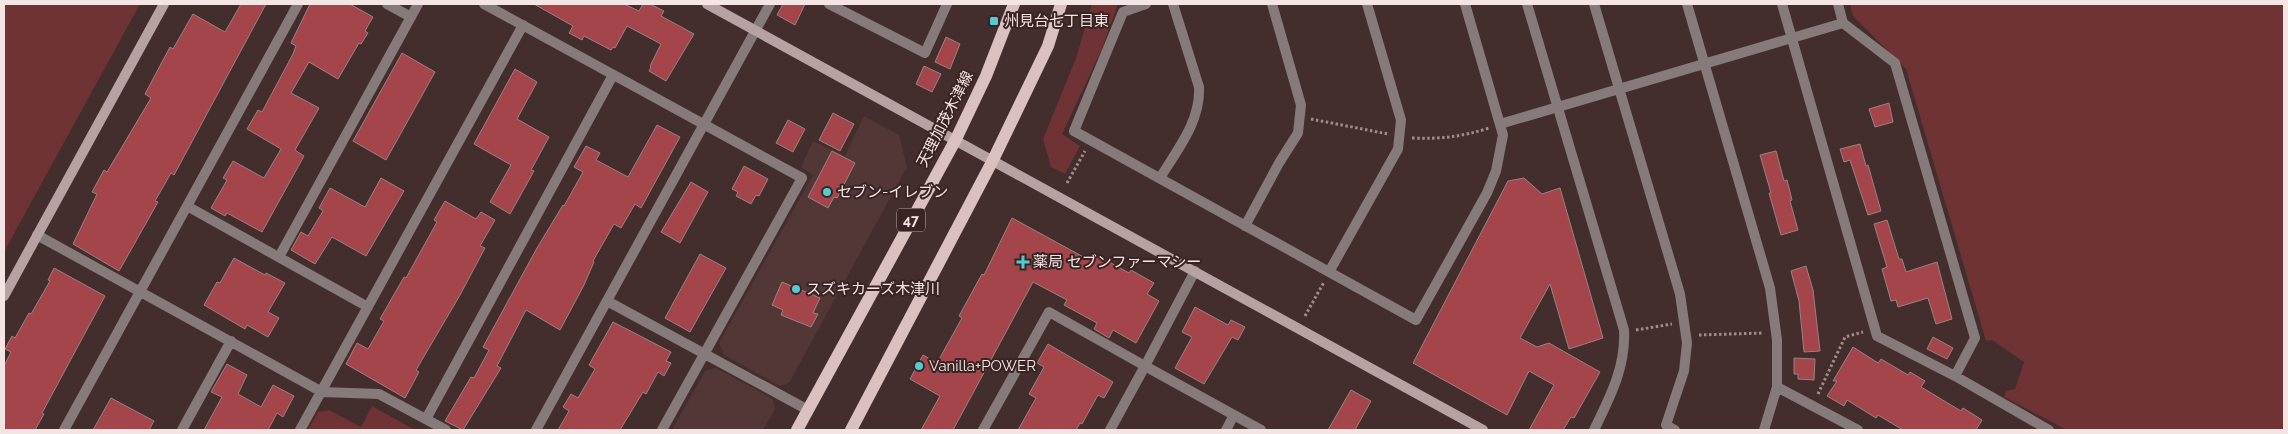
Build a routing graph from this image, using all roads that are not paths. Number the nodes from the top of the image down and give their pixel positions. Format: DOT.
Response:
graph roads {
  1 [pos="164,4"];
  2 [pos="298,4"];
  3 [pos="388,4"];
  4 [pos="418,4"];
  5 [pos="484,4"];
  6 [pos="708,4"];
  7 [pos="770,4"];
  8 [pos="829,4"];
  9 [pos="947,4"];
  10 [pos="1014,4"];
  11 [pos="1061,4"];
  12 [pos="1146,4"];
  13 [pos="1173,4"];
  14 [pos="1272,4"];
  15 [pos="1367,4"];
  16 [pos="1465,4"];
  17 [pos="1527,4"];
  18 [pos="1594,4"];
  19 [pos="1687,4"];
  20 [pos="1782,4"];
  21 [pos="1838,4"];
  22 [pos="846,8"];
  23 [pos="410,17"];
  24 [pos="1843,23"];
  25 [pos="522,25"];
  26 [pos="755,30"];
  27 [pos="1792,38"];
  28 [pos="1704,64"];
  29 [pos="613,75"];
  30 [pos="1619,89"];
  31 [pos="1558,107"];
  32 [pos="704,124"];
  33 [pos="1500,124"];
  34 [pos="956,138"];
  35 [pos="993,160"];
  36 [pos="1160,178"];
  37 [pos="187,206"];
  38 [pos="1245,226"];
  39 [pos="38,235"];
  40 [pos="279,257"];
  41 [pos="1195,271"];
  42 [pos="1329,272"];
  43 [pos="140,292"];
  44 [pos="4,296"];
  45 [pos="607,301"];
  46 [pos="368,307"];
  47 [pos="231,341"];
  48 [pos="705,354"];
  49 [pos="1145,366"];
  50 [pos="1955,376"];
  51 [pos="1776,386"];
  52 [pos="322,392"];
  53 [pos="808,410"];
  54 [pos="1234,415"];
  55 [pos="426,419"];
  56 [pos="64,430"];
  57 [pos="182,430"];
  58 [pos="300,430"];
  59 [pos="446,430"];
  60 [pos="536,430"];
  61 [pos="662,430"];
  62 [pos="797,430"];
  63 [pos="851,430"];
  64 [pos="983,430"];
  65 [pos="1110,430"];
  66 [pos="1226,430"];
  67 [pos="1262,430"];
  68 [pos="1483,430"];
  69 [pos="1594,430"];
  70 [pos="1675,430"];
  71 [pos="1764,430"];
  72 [pos="1858,430"];
  73 [pos="2049,430"];
  1 -- 39 [label="street"];
  2 -- 37 [label="street"];
  3 -- 23 [label="street"];
  4 -- 23 [label="street"];
  5 -- 25 [label="street"];
  6 -- 26 [label="street"];
  7 -- 26 [label="street"];
  8 -- 22 [label="street"];
  9 -- 22 [label="street"];
  10 -- 34 [label="main road, 天理加茂木津線 / 47"];
  11 -- 35 [label="main road"];
  12 -- 36 [label="street"];
  13 -- 36 [label="street"];
  14 -- 38 [label="street"];
  15 -- 42 [label="street"];
  16 -- 33 [label="street"];
  17 -- 31 [label="street"];
  18 -- 30 [label="street"];
  19 -- 28 [label="street"];
  20 -- 27 [label="street"];
  21 -- 24 [label="street"];
  23 -- 40 [label="street"];
  24 -- 27 [label="street"];
  24 -- 50 [label="street"];
  25 -- 29 [label="street"];
  25 -- 46 [label="street"];
  26 -- 32 [label="street"];
  26 -- 34 [label="street"];
  27 -- 28 [label="street"];
  27 -- 50 [label="street"];
  28 -- 30 [label="street"];
  28 -- 51 [label="street"];
  29 -- 32 [label="street"];
  29 -- 55 [label="street"];
  30 -- 31 [label="street"];
  30 -- 70 [label="street"];
  31 -- 33 [label="street"];
  31 -- 69 [label="street"];
  32 -- 45 [label="street"];
  32 -- 48 [label="street"];
  33 -- 42 [label="street"];
  34 -- 35 [label="street"];
  34 -- 53 [label="main road, 天理加茂木津線 / 47"];
  35 -- 41 [label="street"];
  35 -- 63 [label="main road"];
  36 -- 38 [label="street"];
  37 -- 40 [label="street"];
  37 -- 43 [label="street"];
  38 -- 42 [label="street"];
  39 -- 43 [label="street"];
  39 -- 44 [label="street"];
  40 -- 46 [label="street"];
  41 -- 49 [label="street"];
  41 -- 68 [label="street"];
  43 -- 47 [label="street"];
  43 -- 56 [label="street"];
  45 -- 48 [label="street"];
  45 -- 60 [label="street"];
  46 -- 52 [label="street"];
  47 -- 52 [label="street"];
  47 -- 57 [label="street"];
  48 -- 53 [label="street"];
  48 -- 61 [label="street"];
  49 -- 54 [label="street"];
  49 -- 64 [label="street"];
  49 -- 65 [label="street"];
  50 -- 73 [label="street"];
  51 -- 71 [label="street"];
  51 -- 72 [label="street"];
  52 -- 55 [label="street"];
  52 -- 58 [label="street"];
  53 -- 62 [label="main road, 天理加茂木津線 / 47"];
  54 -- 66 [label="street"];
  54 -- 67 [label="street"];
  55 -- 59 [label="street"];
}
